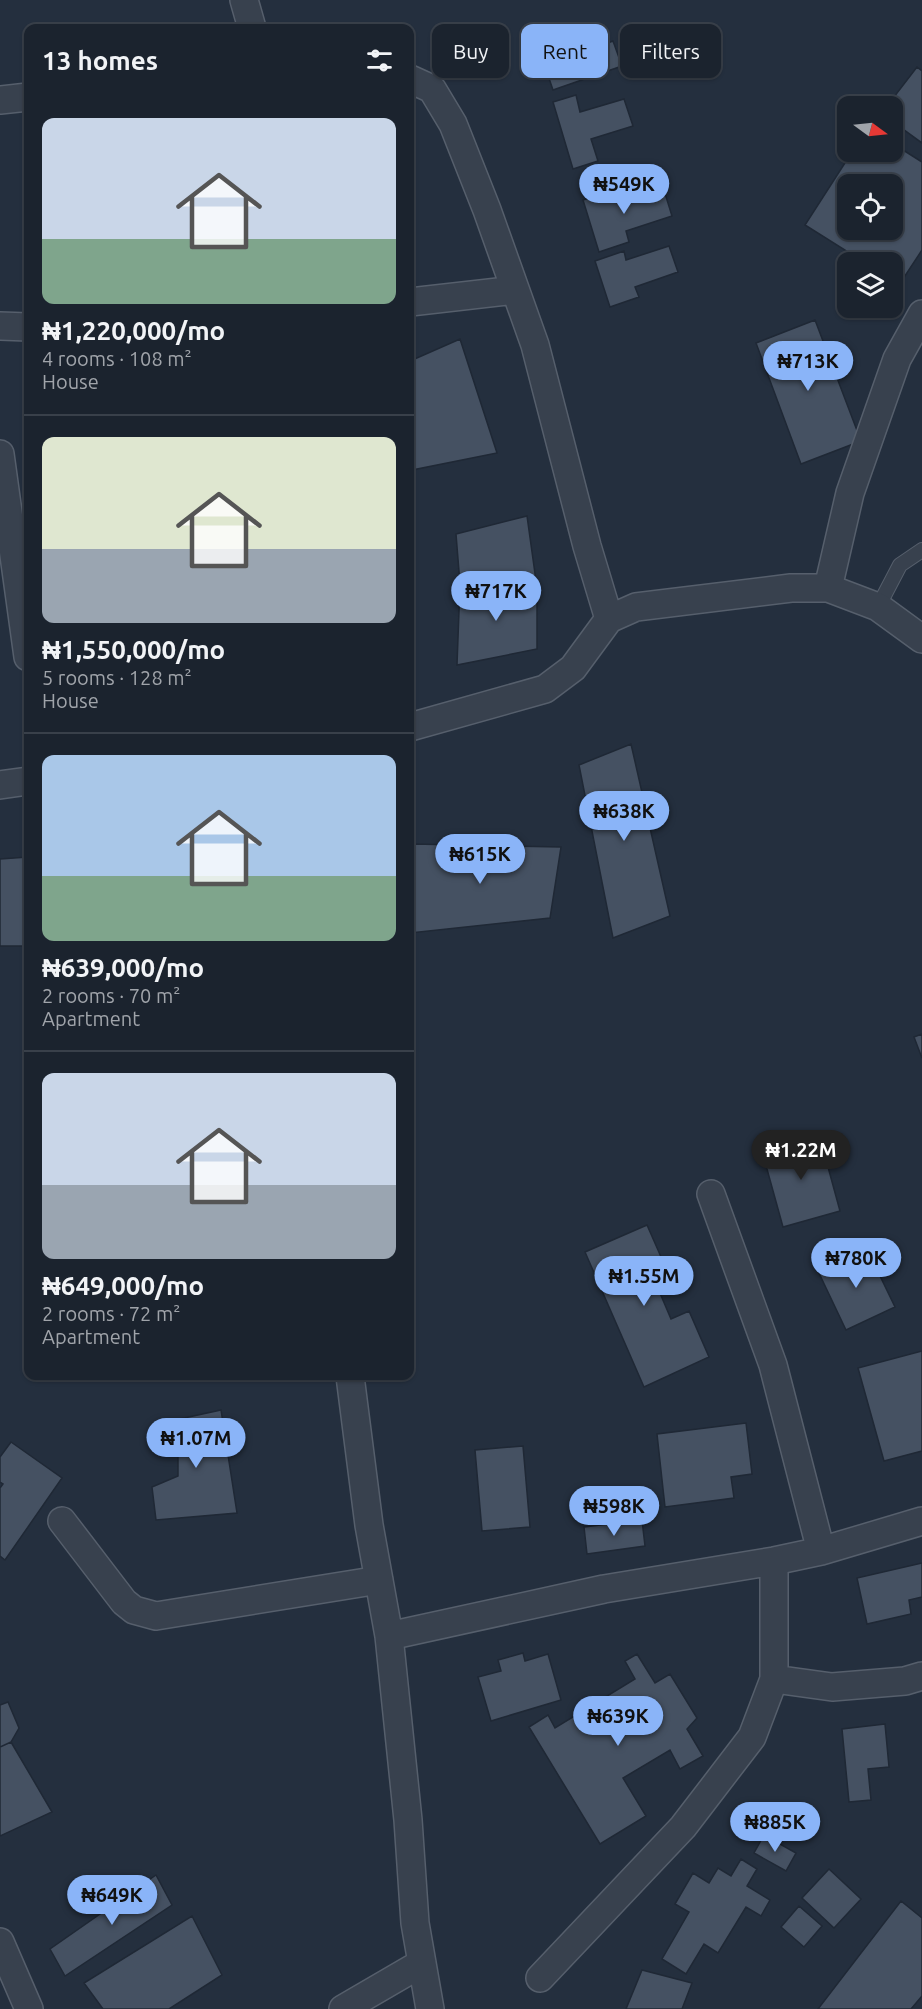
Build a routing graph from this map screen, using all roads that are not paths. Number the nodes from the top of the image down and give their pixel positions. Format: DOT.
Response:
graph roads {
  1 [pos="244,0"];
  2 [pos="251,24"];
  3 [pos="414,81"];
  4 [pos="24,97"];
  5 [pos="0,100"];
  6 [pos="515,290"];
  7 [pos="414,302"];
  8 [pos="922,314"];
  9 [pos="0,326"];
  10 [pos="24,327"];
  11 [pos="0,454"];
  12 [pos="3,499"];
  13 [pos="922,550"];
  14 [pos="828,588"];
  15 [pos="878,607"];
  16 [pos="609,619"];
  17 [pos="24,632"];
  18 [pos="922,639"];
  19 [pos="414,726"];
  20 [pos="24,782"];
  21 [pos="0,785"];
  22 [pos="711,1194"];
  23 [pos="351,1380"];
  24 [pos="62,1521"];
  25 [pos="922,1521"];
  26 [pos="821,1551"];
  27 [pos="774,1561"];
  28 [pos="379,1580"];
  29 [pos="389,1636"];
  30 [pos="922,1676"];
  31 [pos="774,1679"];
  32 [pos="0,1942"];
  33 [pos="422,1962"];
  34 [pos="540,1978"];
  35 [pos="28,2009"];
  36 [pos="343,2009"];
  37 [pos="430,2009"];
  1 -- 2 [label="street"];
  3 -- 6 [label="street"];
  4 -- 5 [label="street"];
  6 -- 7 [label="street"];
  6 -- 16 [label="street"];
  8 -- 14 [label="street"];
  9 -- 10 [label="street"];
  11 -- 12 [label="street"];
  12 -- 17 [label="street"];
  13 -- 15 [label="lane"];
  14 -- 15 [label="street"];
  14 -- 16 [label="street"];
  15 -- 18 [label="street"];
  16 -- 19 [label="street"];
  20 -- 21 [label="street"];
  22 -- 26 [label="street"];
  23 -- 28 [label="street"];
  24 -- 28 [label="street"];
  25 -- 26 [label="street"];
  26 -- 27 [label="street"];
  27 -- 29 [label="street"];
  27 -- 31 [label="street"];
  28 -- 29 [label="street"];
  29 -- 33 [label="street"];
  30 -- 31 [label="street"];
  31 -- 34 [label="street"];
  32 -- 35 [label="street"];
  33 -- 36 [label="street"];
  33 -- 37 [label="street"];
}
